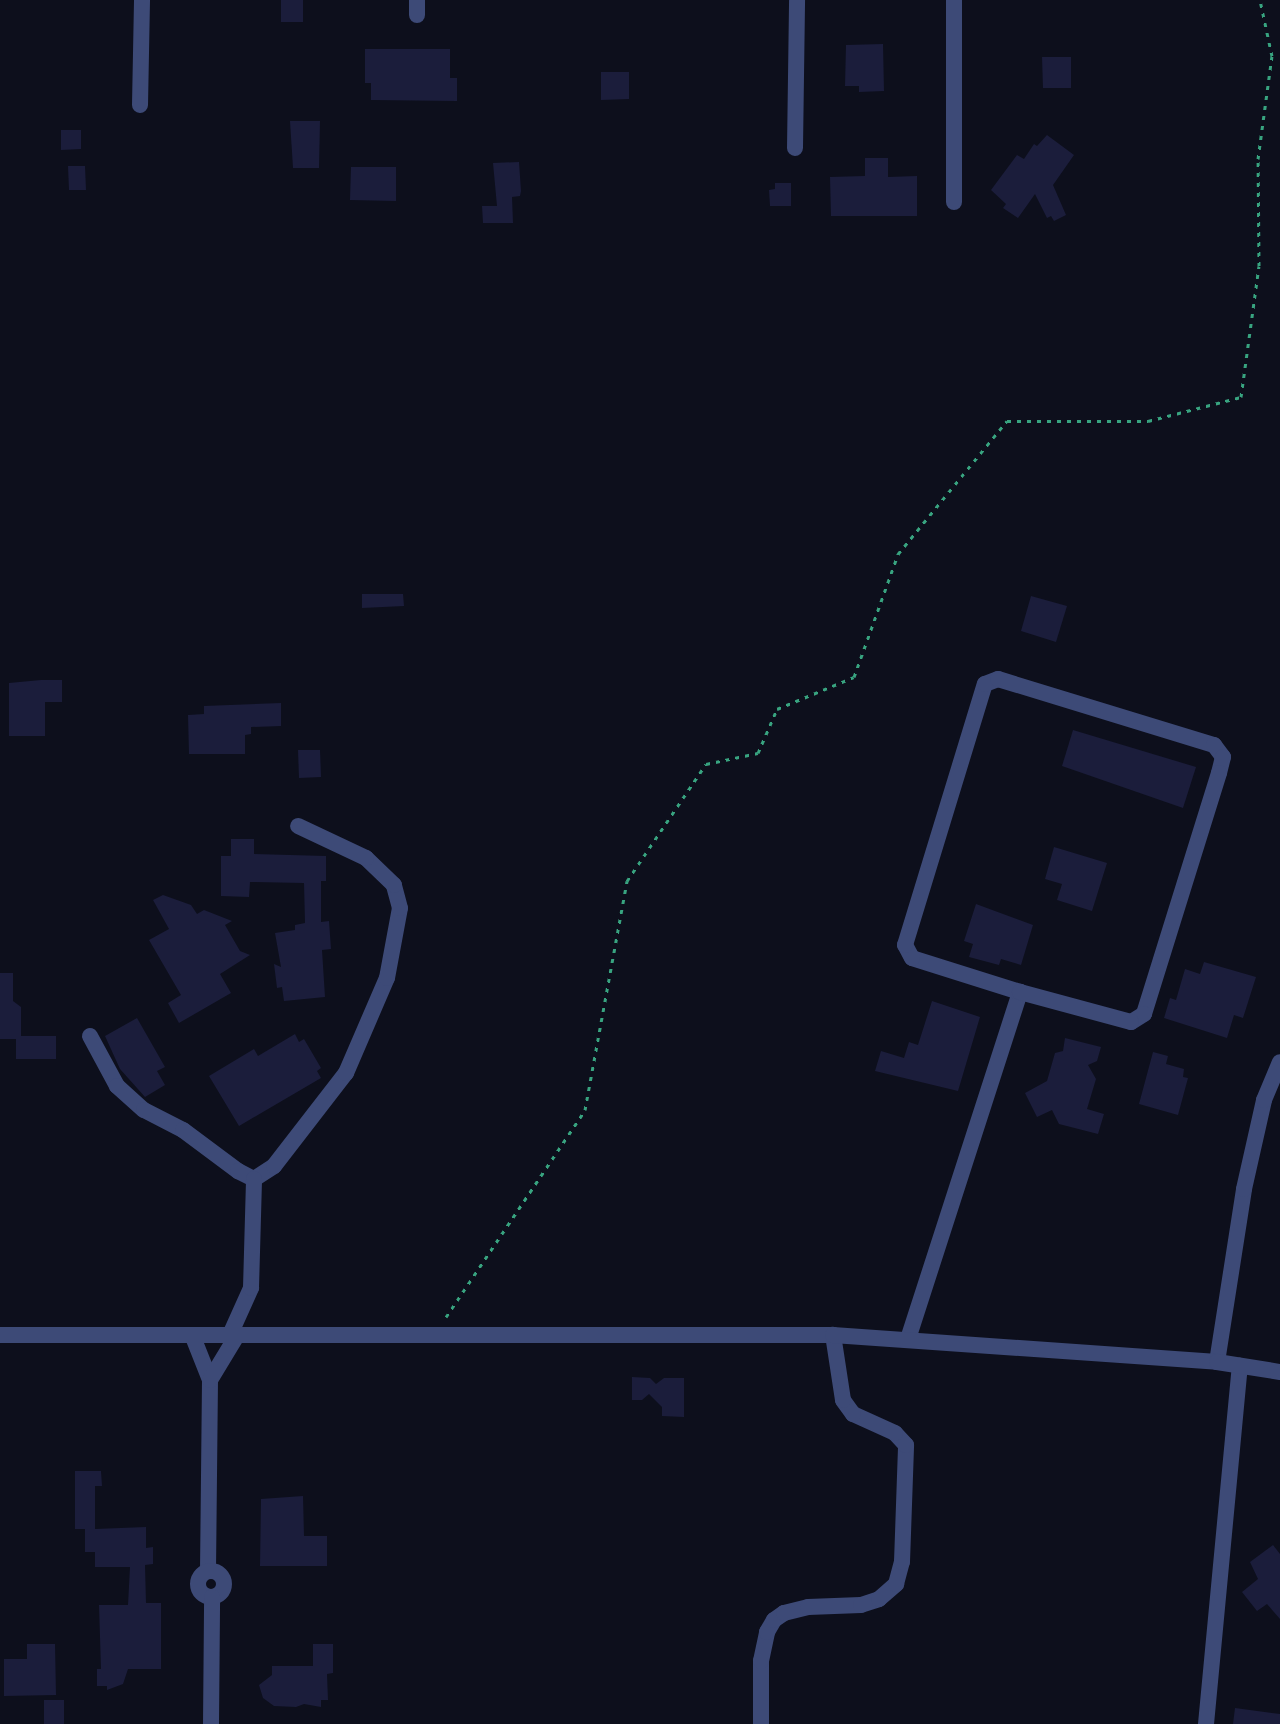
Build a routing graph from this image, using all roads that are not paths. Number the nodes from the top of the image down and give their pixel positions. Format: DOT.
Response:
graph roads {
  1 [pos="142,0"];
  2 [pos="797,0"];
  3 [pos="954,0"];
  4 [pos="140,105"];
  5 [pos="795,148"];
  6 [pos="954,202"];
  7 [pos="298,826"];
  8 [pos="1020,992"];
  9 [pos="90,1036"];
  10 [pos="1280,1062"];
  11 [pos="254,1179"];
  12 [pos="0,1335"];
  13 [pos="833,1335"];
  14 [pos="193,1337"];
  15 [pos="232,1337"];
  16 [pos="908,1339"];
  17 [pos="1217,1362"];
  18 [pos="1240,1366"];
  19 [pos="1280,1372"];
  20 [pos="210,1380"];
  21 [pos="211,1724"];
  22 [pos="761,1724"];
  23 [pos="1206,1724"];
  1 -- 4 [label="street"];
  2 -- 5 [label="street"];
  3 -- 6 [label="street"];
  7 -- 11 [label="street"];
  8 -- 8 [label="street"];
  8 -- 16 [label="street"];
  9 -- 11 [label="street"];
  10 -- 17 [label="street"];
  11 -- 15 [label="street"];
  12 -- 14 [label="street"];
  13 -- 15 [label="street"];
  13 -- 16 [label="street"];
  13 -- 22 [label="street"];
  14 -- 15 [label="street"];
  14 -- 20 [label="street"];
  15 -- 20 [label="street"];
  16 -- 17 [label="street"];
  17 -- 18 [label="street"];
  18 -- 19 [label="street"];
  18 -- 23 [label="street"];
  20 -- 21 [label="street"];
}
